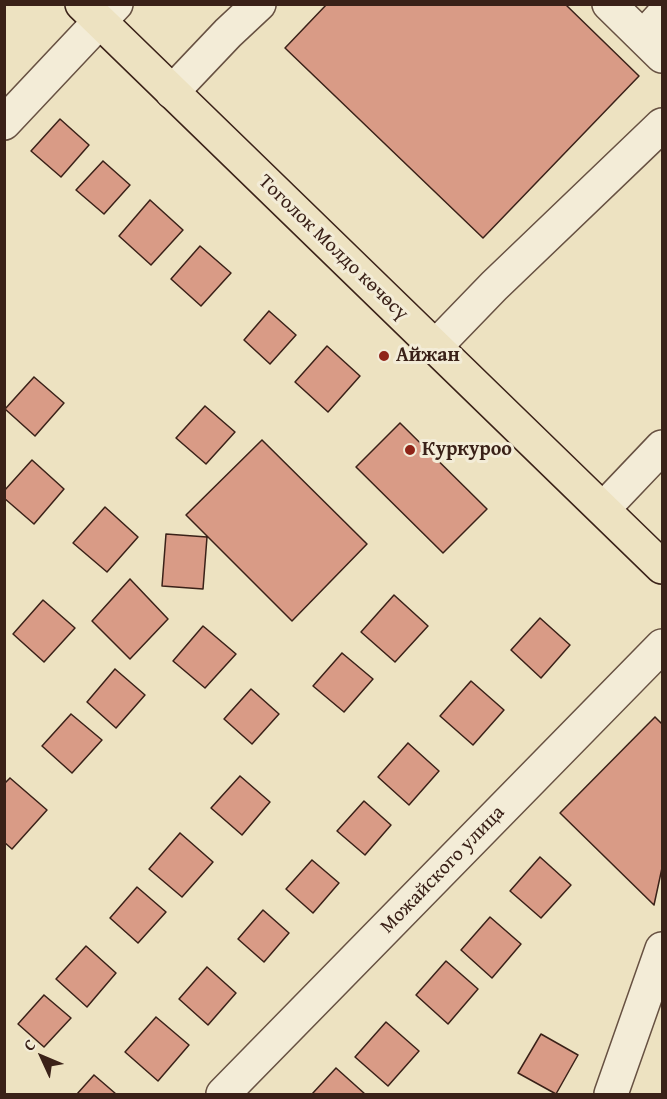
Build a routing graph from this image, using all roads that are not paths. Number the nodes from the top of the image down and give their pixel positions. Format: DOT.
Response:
graph roads {
  1 [pos="259,4"];
  2 [pos="609,4"];
  3 [pos="99,10"];
  4 [pos="656,36"];
  5 [pos="172,92"];
  6 [pos="4,123"];
  7 [pos="663,125"];
  8 [pos="435,347"];
  9 [pos="663,447"];
  10 [pos="603,509"];
  11 [pos="663,567"];
  12 [pos="663,646"];
  13 [pos="663,949"];
  14 [pos="224,1095"];
  15 [pos="611,1095"];
  1 -- 5 [label="street"];
  2 -- 4 [label="street"];
  3 -- 5 [label="main road, Тоголок Молдо көчөсү"];
  3 -- 6 [label="street"];
  5 -- 8 [label="main road, Тоголок Молдо көчөсү"];
  7 -- 8 [label="street"];
  8 -- 10 [label="main road, Тоголок Молдо көчөсү"];
  9 -- 10 [label="street"];
  10 -- 11 [label="main road, Тоголок Молдо көчөсү"];
  12 -- 14 [label="street, Можайского улица"];
  13 -- 15 [label="street"];
}
